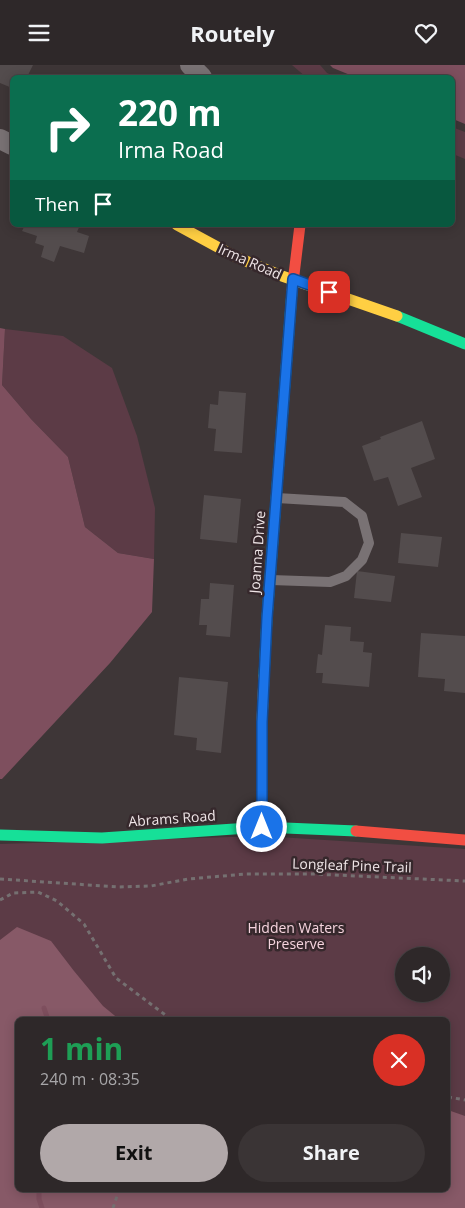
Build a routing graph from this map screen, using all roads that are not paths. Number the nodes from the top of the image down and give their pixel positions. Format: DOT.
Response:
graph roads {
  1 [pos="190,65"];
  2 [pos="200,75"];
  3 [pos="181,227"];
  4 [pos="300,227"];
  5 [pos="293,279"];
  6 [pos="465,344"];
  7 [pos="276,498"];
  8 [pos="270,580"];
  9 [pos="262,827"];
  10 [pos="0,835"];
  11 [pos="465,840"];
  1 -- 2 [label="street"];
  3 -- 5 [label="street, Irma Road"];
  4 -- 5 [label="street, Joanna Drive"];
  5 -- 6 [label="street, Irma Road"];
  5 -- 7 [label="street, Joanna Drive"];
  7 -- 8 [label="street, Joanna Drive"];
  7 -- 8 [label="lane"];
  8 -- 9 [label="street, Joanna Drive"];
  9 -- 10 [label="street, Abrams Road"];
  9 -- 11 [label="street, Abrams Road"];
}
